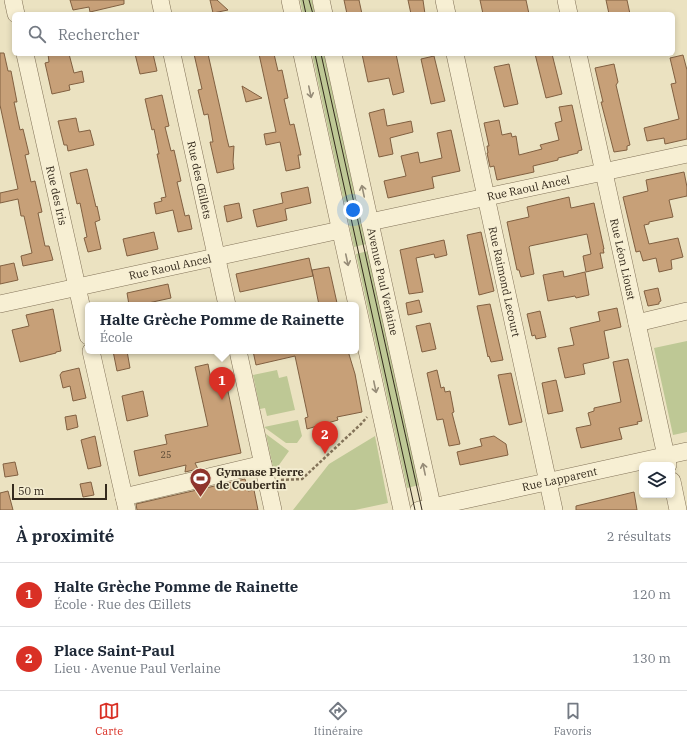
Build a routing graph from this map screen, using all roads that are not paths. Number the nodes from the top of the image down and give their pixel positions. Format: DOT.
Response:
graph roads {
  1 [pos="13,0"];
  2 [pos="160,0"];
  3 [pos="290,0"];
  4 [pos="321,0"];
  5 [pos="444,0"];
  6 [pos="566,0"];
  7 [pos="16,12"];
  8 [pos="163,12"];
  9 [pos="293,12"];
  10 [pos="324,12"];
  11 [pos="447,12"];
  12 [pos="569,12"];
  13 [pos="25,56"];
  14 [pos="172,56"];
  15 [pos="302,56"];
  16 [pos="333,56"];
  17 [pos="456,56"];
  18 [pos="578,56"];
  19 [pos="687,154"];
  20 [pos="604,172"];
  21 [pos="486,197"];
  22 [pos="370,222"];
  23 [pos="340,230"];
  24 [pos="217,257"];
  25 [pos="77,287"];
  26 [pos="226,302"];
  27 [pos="356,302"];
  28 [pos="0,304"];
  29 [pos="687,311"];
  30 [pos="359,316"];
  31 [pos="85,323"];
  32 [pos="637,323"];
  33 [pos="92,354"];
  34 [pos="239,354"];
  35 [pos="687,450"];
  36 [pos="667,460"];
  37 [pos="263,464"];
  38 [pos="548,481"];
  39 [pos="675,496"];
  40 [pos="125,504"];
  41 [pos="428,509"];
  42 [pos="273,510"];
  43 [pos="402,510"];
  44 [pos="554,510"];
  45 [pos="678,510"];
  1 -- 7 [label="street"];
  2 -- 8 [label="street"];
  3 -- 9 [label="street"];
  4 -- 10 [label="street"];
  5 -- 11 [label="street"];
  6 -- 12 [label="street"];
  13 -- 25 [label="street, Rue des Iris"];
  14 -- 24 [label="street, Rue des Œillets"];
  15 -- 23 [label="street, one-way"];
  22 -- 16 [label="street, Avenue Paul Verlaine, one-way"];
  17 -- 21 [label="street, Rue Raimond Lecourt"];
  18 -- 20 [label="street, Rue Léon Lioust"];
  19 -- 20 [label="street, Rue Raoul Ancel"];
  20 -- 21 [label="street, Rue Raoul Ancel"];
  20 -- 32 [label="street, Rue Léon Lioust"];
  21 -- 22 [label="street, Rue Raoul Ancel"];
  21 -- 38 [label="street, Rue Raimond Lecourt"];
  41 -- 22 [label="street, Avenue Paul Verlaine, one-way"];
  23 -- 24 [label="street, Rue Raoul Ancel"];
  23 -- 27 [label="street, one-way"];
  24 -- 25 [label="street, Rue Raoul Ancel"];
  24 -- 26 [label="street, Rue des Œillets"];
  25 -- 28 [label="street, Rue Raoul Ancel"];
  25 -- 31 [label="street, Rue des Iris"];
  29 -- 32 [label="street"];
  30 -- 43 [label="street, one-way"];
  32 -- 36 [label="street, Rue Léon Lioust"];
  33 -- 40 [label="street"];
  34 -- 37 [label="street"];
  35 -- 36 [label="street, Rue Lapparent"];
  36 -- 38 [label="street, Rue Lapparent"];
  37 -- 40 [label="street"];
  37 -- 42 [label="street"];
  38 -- 41 [label="street, Rue Lapparent"];
  38 -- 44 [label="street, Rue Raimond Lecourt"];
  39 -- 45 [label="street"];
}
